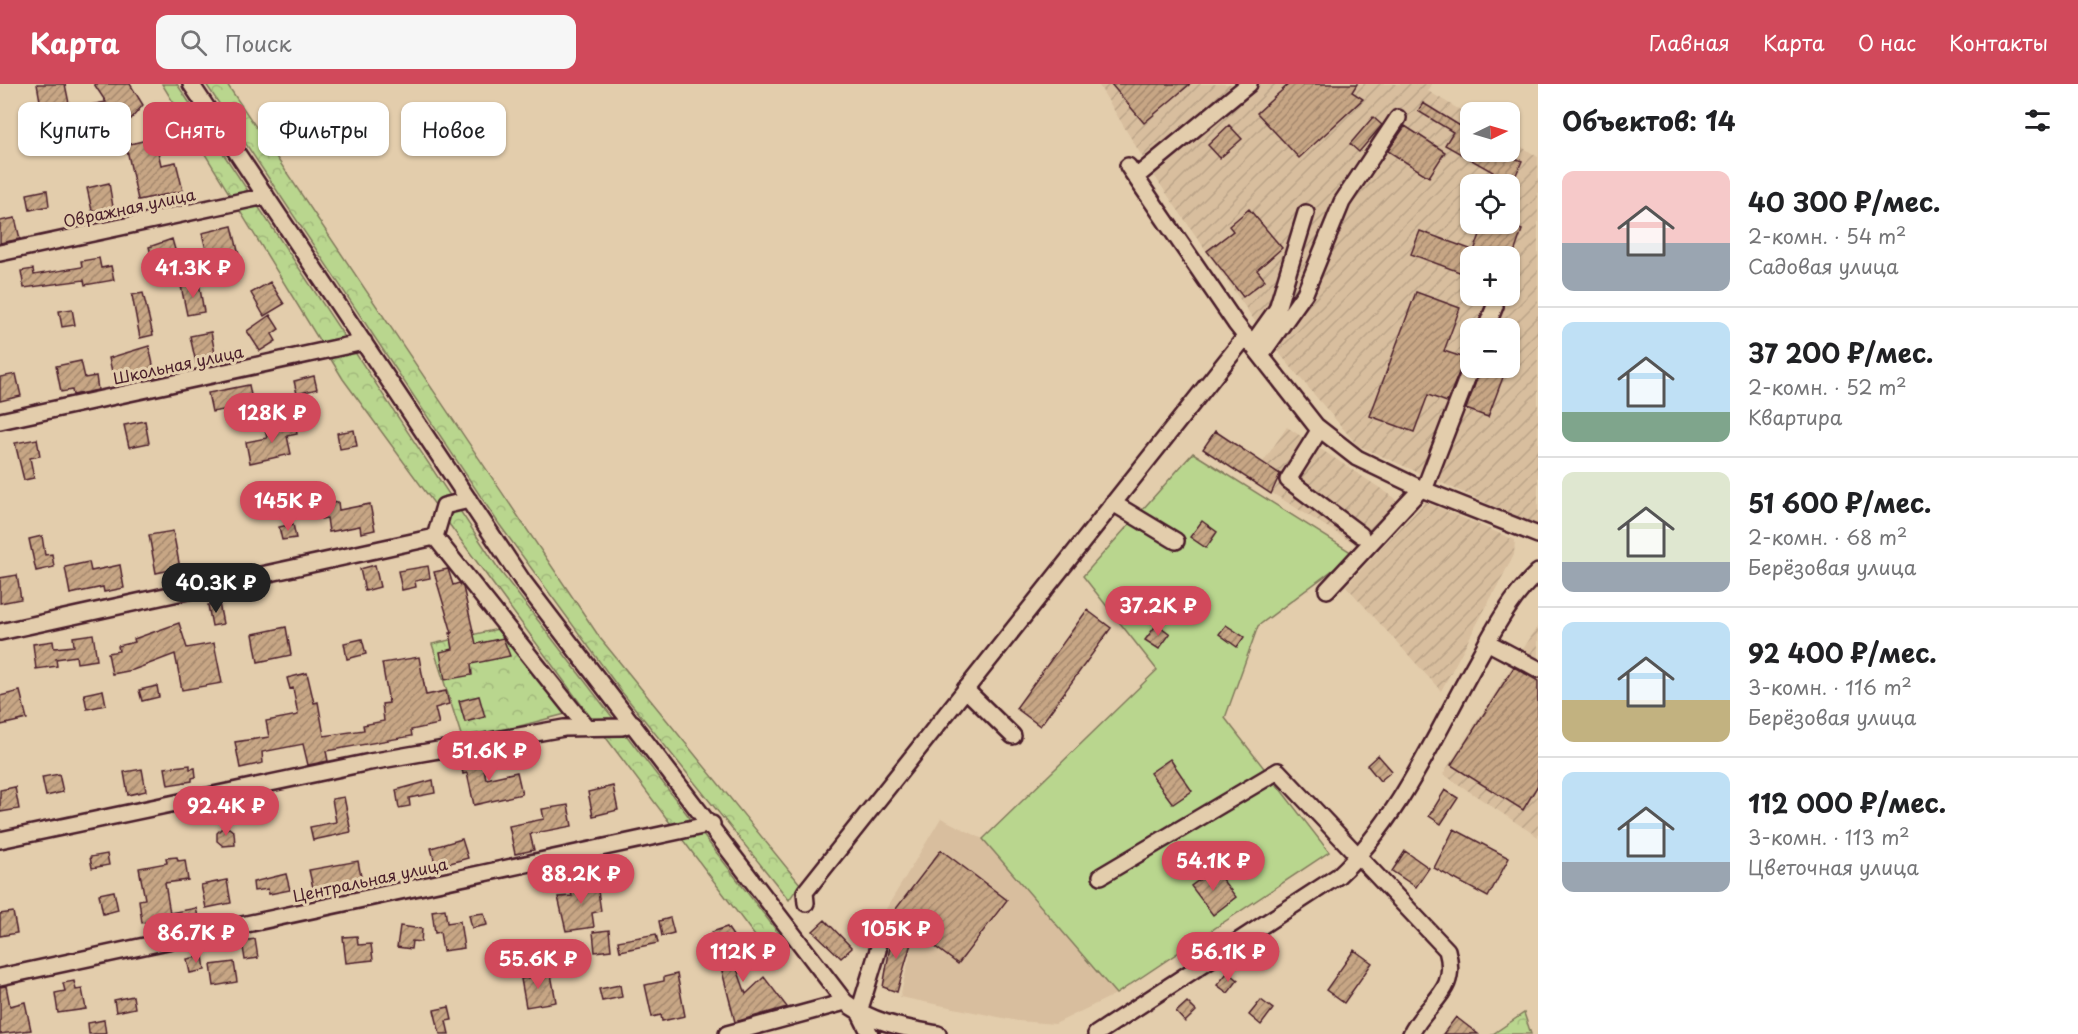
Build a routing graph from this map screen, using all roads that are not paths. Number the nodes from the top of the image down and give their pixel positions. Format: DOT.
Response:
graph roads {
  1 [pos="192,84"];
  2 [pos="1249,84"];
  3 [pos="1398,118"];
  4 [pos="266,196"];
  5 [pos="1306,213"];
  6 [pos="0,253"];
  7 [pos="1495,306"];
  8 [pos="1490,318"];
  9 [pos="364,342"];
  10 [pos="1253,345"];
  11 [pos="1467,378"];
  12 [pos="0,421"];
  13 [pos="1320,429"];
  14 [pos="1422,489"];
  15 [pos="469,500"];
  16 [pos="1113,503"];
  17 [pos="1361,535"];
  18 [pos="1538,535"];
  19 [pos="435,537"];
  20 [pos="1176,541"];
  21 [pos="1538,572"];
  22 [pos="1327,591"];
  23 [pos="0,632"];
  24 [pos="1487,642"];
  25 [pos="1538,669"];
  26 [pos="965,690"];
  27 [pos="633,723"];
  28 [pos="587,728"];
  29 [pos="1013,736"];
  30 [pos="712,824"];
  31 [pos="0,840"];
  32 [pos="1359,857"];
  33 [pos="1101,876"];
  34 [pos="806,903"];
  35 [pos="878,950"];
  36 [pos="0,977"];
  37 [pos="845,1002"];
  38 [pos="859,1012"];
  39 [pos="918,1032"];
  40 [pos="727,1034"];
  41 [pos="870,1034"];
  42 [pos="938,1034"];
  43 [pos="1096,1034"];
  44 [pos="1411,1034"];
  1 -- 4 [label="street"];
  2 -- 10 [label="street"];
  3 -- 10 [label="street"];
  4 -- 6 [label="street, Овражная улица"];
  4 -- 9 [label="street"];
  5 -- 10 [label="street"];
  7 -- 8 [label="street"];
  9 -- 12 [label="street, Школьная улица"];
  9 -- 15 [label="street"];
  10 -- 13 [label="street"];
  10 -- 16 [label="street"];
  11 -- 14 [label="street"];
  13 -- 14 [label="street"];
  13 -- 17 [label="street"];
  14 -- 18 [label="street"];
  14 -- 22 [label="street"];
  15 -- 19 [label="street"];
  15 -- 27 [label="street"];
  16 -- 20 [label="street"];
  16 -- 26 [label="street"];
  19 -- 23 [label="street"];
  19 -- 28 [label="street"];
  21 -- 24 [label="street"];
  24 -- 25 [label="street"];
  24 -- 32 [label="street"];
  26 -- 29 [label="street"];
  26 -- 34 [label="street"];
  27 -- 28 [label="street"];
  27 -- 30 [label="street"];
  28 -- 31 [label="street"];
  30 -- 36 [label="street, Центральная улица"];
  30 -- 37 [label="street"];
  32 -- 33 [label="street"];
  32 -- 43 [label="street"];
  32 -- 44 [label="street"];
  35 -- 38 [label="street"];
  37 -- 38 [label="street"];
  37 -- 40 [label="street"];
  38 -- 39 [label="street"];
  38 -- 41 [label="street"];
  39 -- 42 [label="street"];
}
